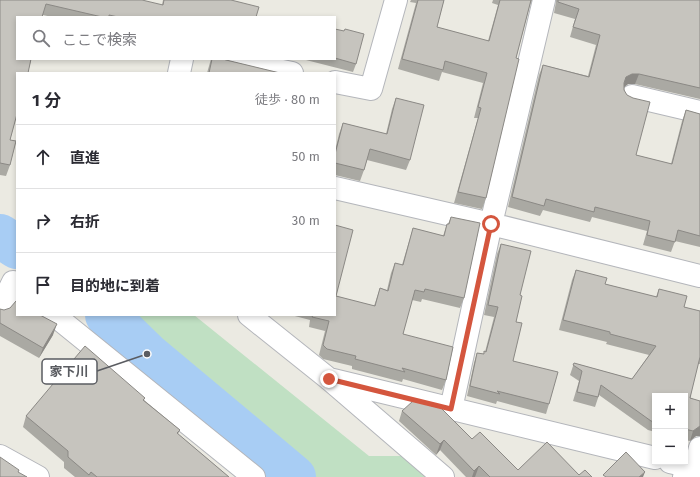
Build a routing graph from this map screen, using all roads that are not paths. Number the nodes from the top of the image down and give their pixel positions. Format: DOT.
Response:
graph roads {
  1 [pos="396,0"];
  2 [pos="544,0"];
  3 [pos="182,60"];
  4 [pos="229,60"];
  5 [pos="179,72"];
  6 [pos="287,72"];
  7 [pos="336,82"];
  8 [pos="632,96"];
  9 [pos="700,112"];
  10 [pos="336,188"];
  11 [pos="491,224"];
  12 [pos="700,276"];
  13 [pos="10,280"];
  14 [pos="0,308"];
  15 [pos="55,316"];
  16 [pos="250,316"];
  17 [pos="329,379"];
  18 [pos="451,409"];
  19 [pos="0,456"];
  20 [pos="652,457"];
  21 [pos="38,477"];
  22 [pos="254,477"];
  23 [pos="443,477"];
  1 -- 7 [label="street"];
  2 -- 11 [label="street"];
  3 -- 5 [label="street"];
  4 -- 6 [label="street"];
  8 -- 9 [label="street"];
  10 -- 11 [label="street"];
  11 -- 12 [label="street"];
  11 -- 18 [label="street"];
  13 -- 14 [label="street"];
  15 -- 22 [label="street"];
  16 -- 17 [label="street"];
  17 -- 18 [label="street"];
  17 -- 23 [label="street"];
  18 -- 20 [label="street"];
  19 -- 21 [label="street"];
}
